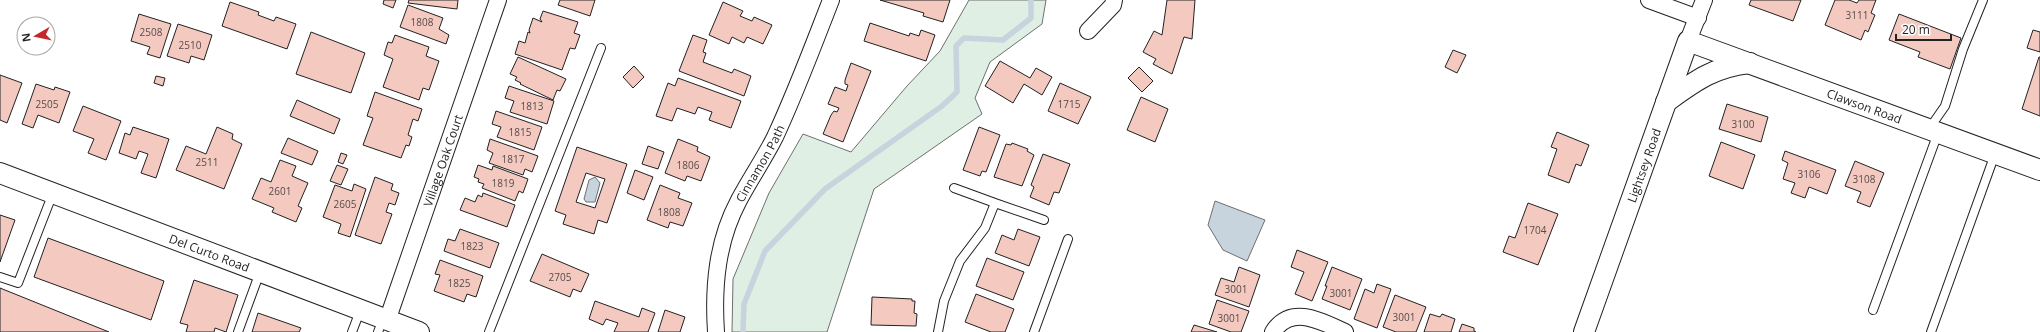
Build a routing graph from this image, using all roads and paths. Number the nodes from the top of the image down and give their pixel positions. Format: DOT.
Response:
graph roads {
  1 [pos="498,0"];
  2 [pos="832,0"];
  3 [pos="1114,0"];
  4 [pos="1649,0"];
  5 [pos="1704,0"];
  6 [pos="1983,0"];
  7 [pos="1698,18"];
  8 [pos="1088,31"];
  9 [pos="1688,41"];
  10 [pos="601,48"];
  11 [pos="1751,63"];
  12 [pos="1666,102"];
  13 [pos="1933,130"];
  14 [pos="1995,153"];
  15 [pos="2040,170"];
  16 [pos="0,173"];
  17 [pos="954,188"];
  18 [pos="54,193"];
  19 [pos="995,203"];
  20 [pos="1044,220"];
  21 [pos="1068,239"];
  22 [pos="260,272"];
  23 [pos="0,276"];
  24 [pos="360,310"];
  25 [pos="1873,310"];
  26 [pos="383,324"];
  27 [pos="238,332"];
  28 [pos="352,332"];
  29 [pos="419,332"];
  30 [pos="489,332"];
  31 [pos="716,332"];
  32 [pos="938,332"];
  33 [pos="1034,332"];
  34 [pos="1272,332"];
  35 [pos="1345,332"];
  36 [pos="1584,332"];
  37 [pos="1931,332"];
  1 -- 26 [label="street, Village Oak Court"];
  2 -- 31 [label="street, Cinnamon Path"];
  3 -- 8 [label="street"];
  4 -- 7 [label="street"];
  5 -- 7 [label="street, Lightsey Road"];
  6 -- 13 [label="lane"];
  7 -- 9 [label="street, Lightsey Road"];
  9 -- 11 [label="street, Clawson Road"];
  9 -- 12 [label="street, Lightsey Road"];
  10 -- 30 [label="lane"];
  11 -- 12 [label="street"];
  11 -- 13 [label="street, Clawson Road"];
  12 -- 36 [label="street, Lightsey Road"];
  13 -- 14 [label="street, Clawson Road"];
  13 -- 25 [label="lane"];
  14 -- 15 [label="street, Clawson Road"];
  14 -- 37 [label="lane"];
  16 -- 18 [label="street, Del Curto Road"];
  17 -- 19 [label="lane"];
  18 -- 22 [label="street, Del Curto Road"];
  18 -- 23 [label="lane"];
  19 -- 20 [label="lane"];
  19 -- 32 [label="lane"];
  21 -- 33 [label="lane"];
  22 -- 24 [label="street, Del Curto Road"];
  22 -- 27 [label="lane"];
  24 -- 26 [label="street, Del Curto Road"];
  24 -- 28 [label="lane"];
  26 -- 29 [label="street, Del Curto Road"];
  34 -- 35 [label="street"];
}
